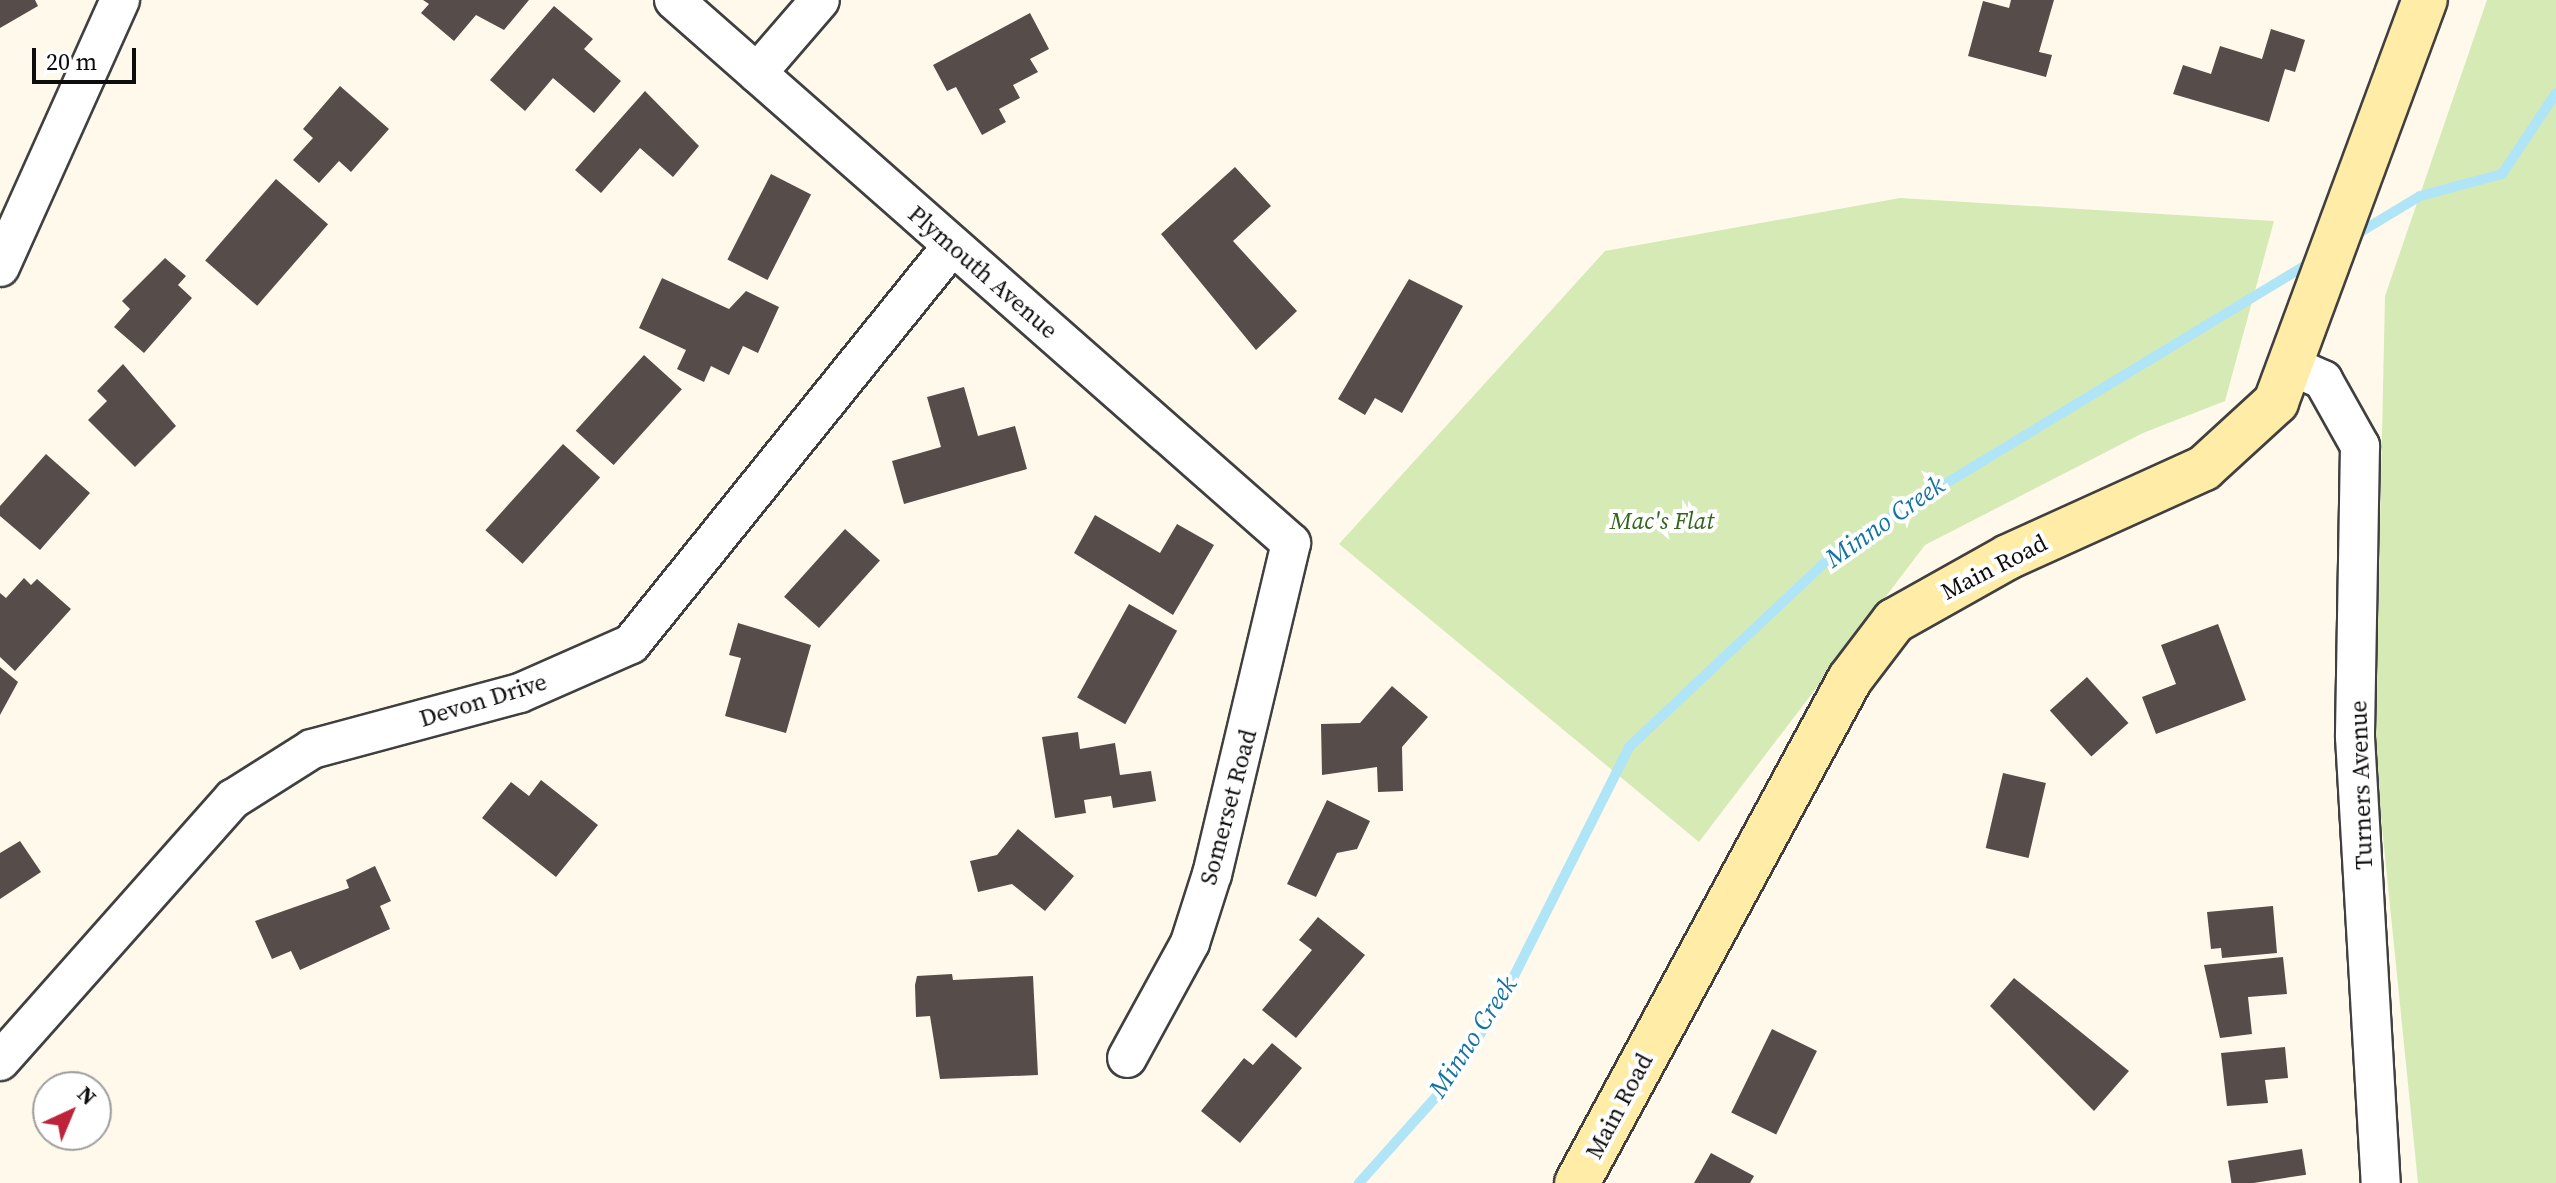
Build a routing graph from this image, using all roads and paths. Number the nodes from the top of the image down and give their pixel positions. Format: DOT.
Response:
graph roads {
  1 [pos="120,0"];
  2 [pos="674,0"];
  3 [pos="820,0"];
  4 [pos="2425,0"];
  5 [pos="757,73"];
  6 [pos="952,246"];
  7 [pos="0,267"];
  8 [pos="2294,367"];
  9 [pos="1291,543"];
  10 [pos="1127,1058"];
  11 [pos="0,1061"];
  12 [pos="1577,1183"];
  13 [pos="2381,1183"];
  1 -- 7 [label="street"];
  2 -- 5 [label="street, Plymouth Avenue"];
  3 -- 5 [label="street"];
  4 -- 8 [label="main road, Main Road"];
  5 -- 6 [label="street, Plymouth Avenue"];
  6 -- 9 [label="street, Plymouth Avenue"];
  6 -- 11 [label="street, Devon Drive"];
  8 -- 12 [label="main road, Main Road"];
  8 -- 13 [label="street, Turners Avenue"];
  9 -- 10 [label="street, Somerset Road"];
}
